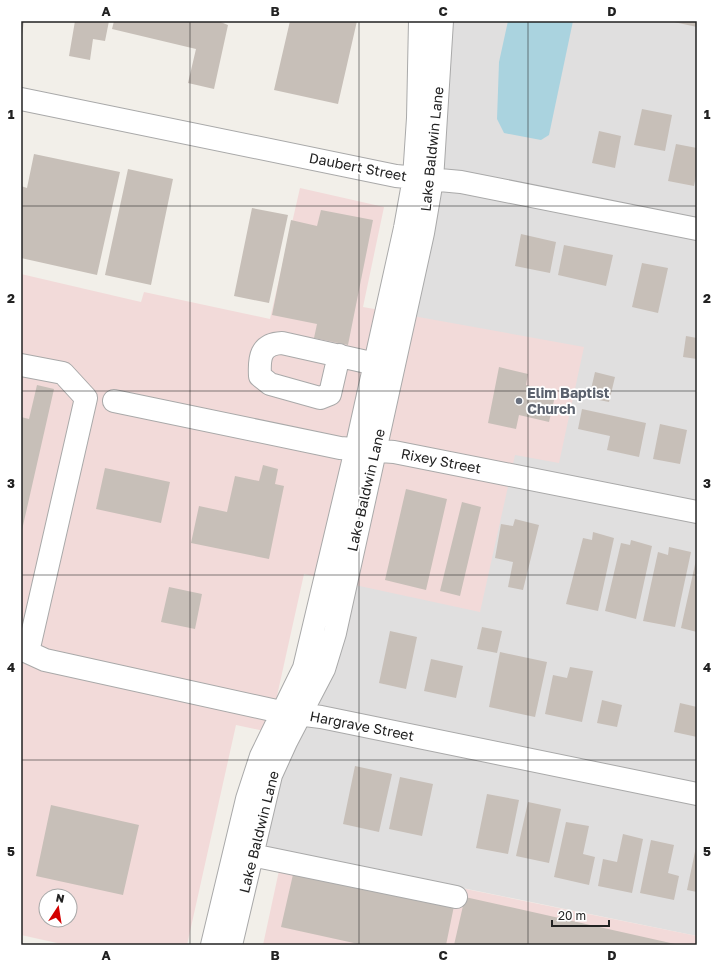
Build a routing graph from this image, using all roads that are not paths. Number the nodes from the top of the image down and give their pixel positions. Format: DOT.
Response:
graph roads {
  1 [pos="420,21"];
  2 [pos="442,21"];
  3 [pos="21,99"];
  4 [pos="423,179"];
  5 [pos="697,229"];
  6 [pos="339,354"];
  7 [pos="21,365"];
  8 [pos="384,366"];
  9 [pos="114,401"];
  10 [pos="366,450"];
  11 [pos="697,512"];
  12 [pos="25,651"];
  13 [pos="290,713"];
  14 [pos="697,794"];
  15 [pos="252,855"];
  16 [pos="456,897"];
  17 [pos="212,945"];
  18 [pos="231,945"];
  1 -- 4 [label="street, Lake Baldwin Lane"];
  2 -- 4 [label="street, Lake Baldwin Lane"];
  3 -- 4 [label="street, Daubert Street"];
  4 -- 5 [label="street, Daubert Street"];
  4 -- 8 [label="street, Lake Baldwin Lane"];
  6 -- 8 [label="street"];
  7 -- 12 [label="street"];
  8 -- 10 [label="street, Lake Baldwin Lane"];
  9 -- 10 [label="street, Rixey Street"];
  10 -- 11 [label="street, Rixey Street"];
  10 -- 13 [label="street, Lake Baldwin Lane"];
  12 -- 13 [label="street, Hargrave Street"];
  13 -- 14 [label="street, Hargrave Street"];
  13 -- 15 [label="street, Lake Baldwin Lane"];
  13 -- 17 [label="street, Lake Baldwin Lane"];
  15 -- 16 [label="street"];
  15 -- 18 [label="street, Lake Baldwin Lane"];
}
